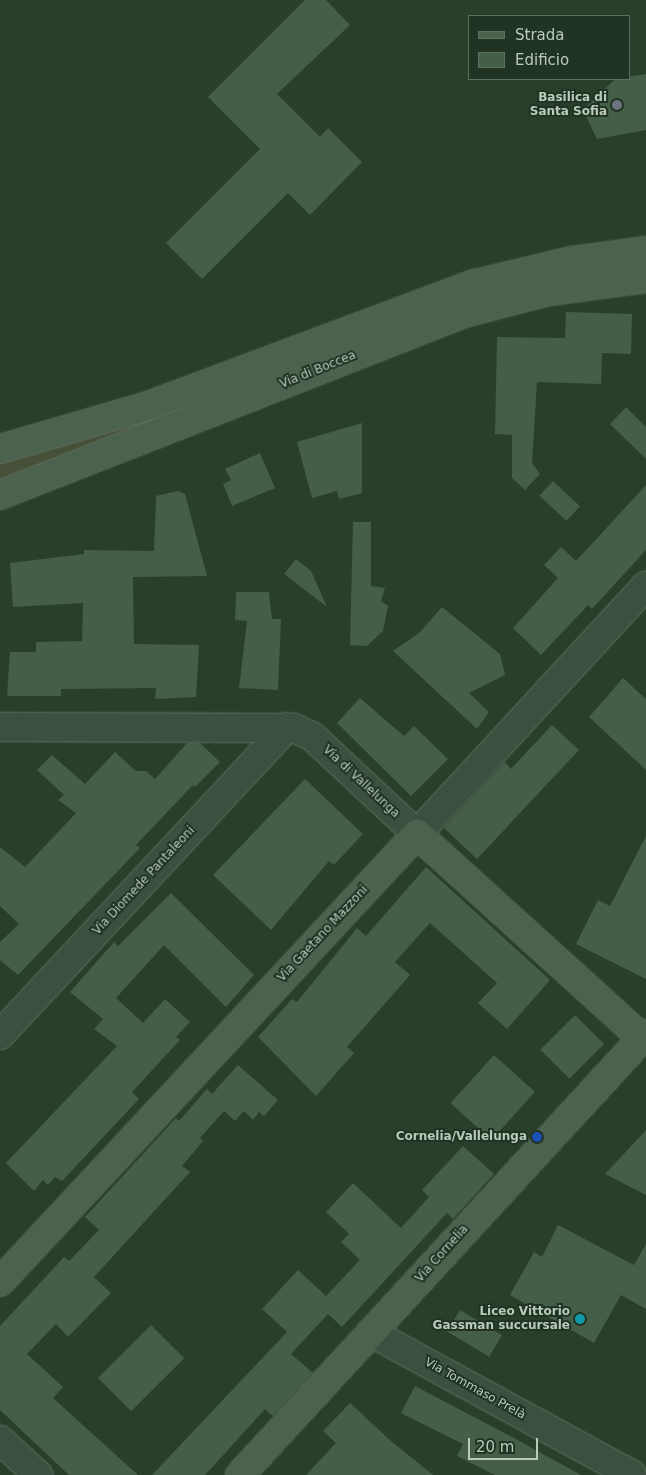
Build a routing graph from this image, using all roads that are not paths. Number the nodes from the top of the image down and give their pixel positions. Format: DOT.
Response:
graph roads {
  1 [pos="646,252"];
  2 [pos="646,278"];
  3 [pos="0,448"];
  4 [pos="0,495"];
  5 [pos="646,586"];
  6 [pos="0,727"];
  7 [pos="287,727"];
  8 [pos="417,834"];
  9 [pos="0,1035"];
  10 [pos="644,1036"];
  11 [pos="0,1282"];
  12 [pos="372,1333"];
  13 [pos="0,1440"];
  14 [pos="588,1465"];
  15 [pos="38,1475"];
  16 [pos="240,1475"];
  17 [pos="632,1475"];
  1 -- 3 [label="street"];
  2 -- 4 [label="street, Via di Boccea"];
  5 -- 8 [label="street, Via Gaetano Mazzoni"];
  6 -- 7 [label="street, Via di Vallelunga"];
  7 -- 8 [label="street, Via di Vallelunga"];
  7 -- 9 [label="street, Via Diomede Pantaleoni"];
  8 -- 10 [label="street, Via di Vallelunga"];
  8 -- 11 [label="street, Via Gaetano Mazzoni"];
  10 -- 12 [label="street, Via Cornelia"];
  12 -- 14 [label="street, Via Tommaso Prelà"];
  12 -- 16 [label="street, Via Cornelia"];
  13 -- 15 [label="street"];
  14 -- 17 [label="street, Via Tommaso Prelà"];
}
